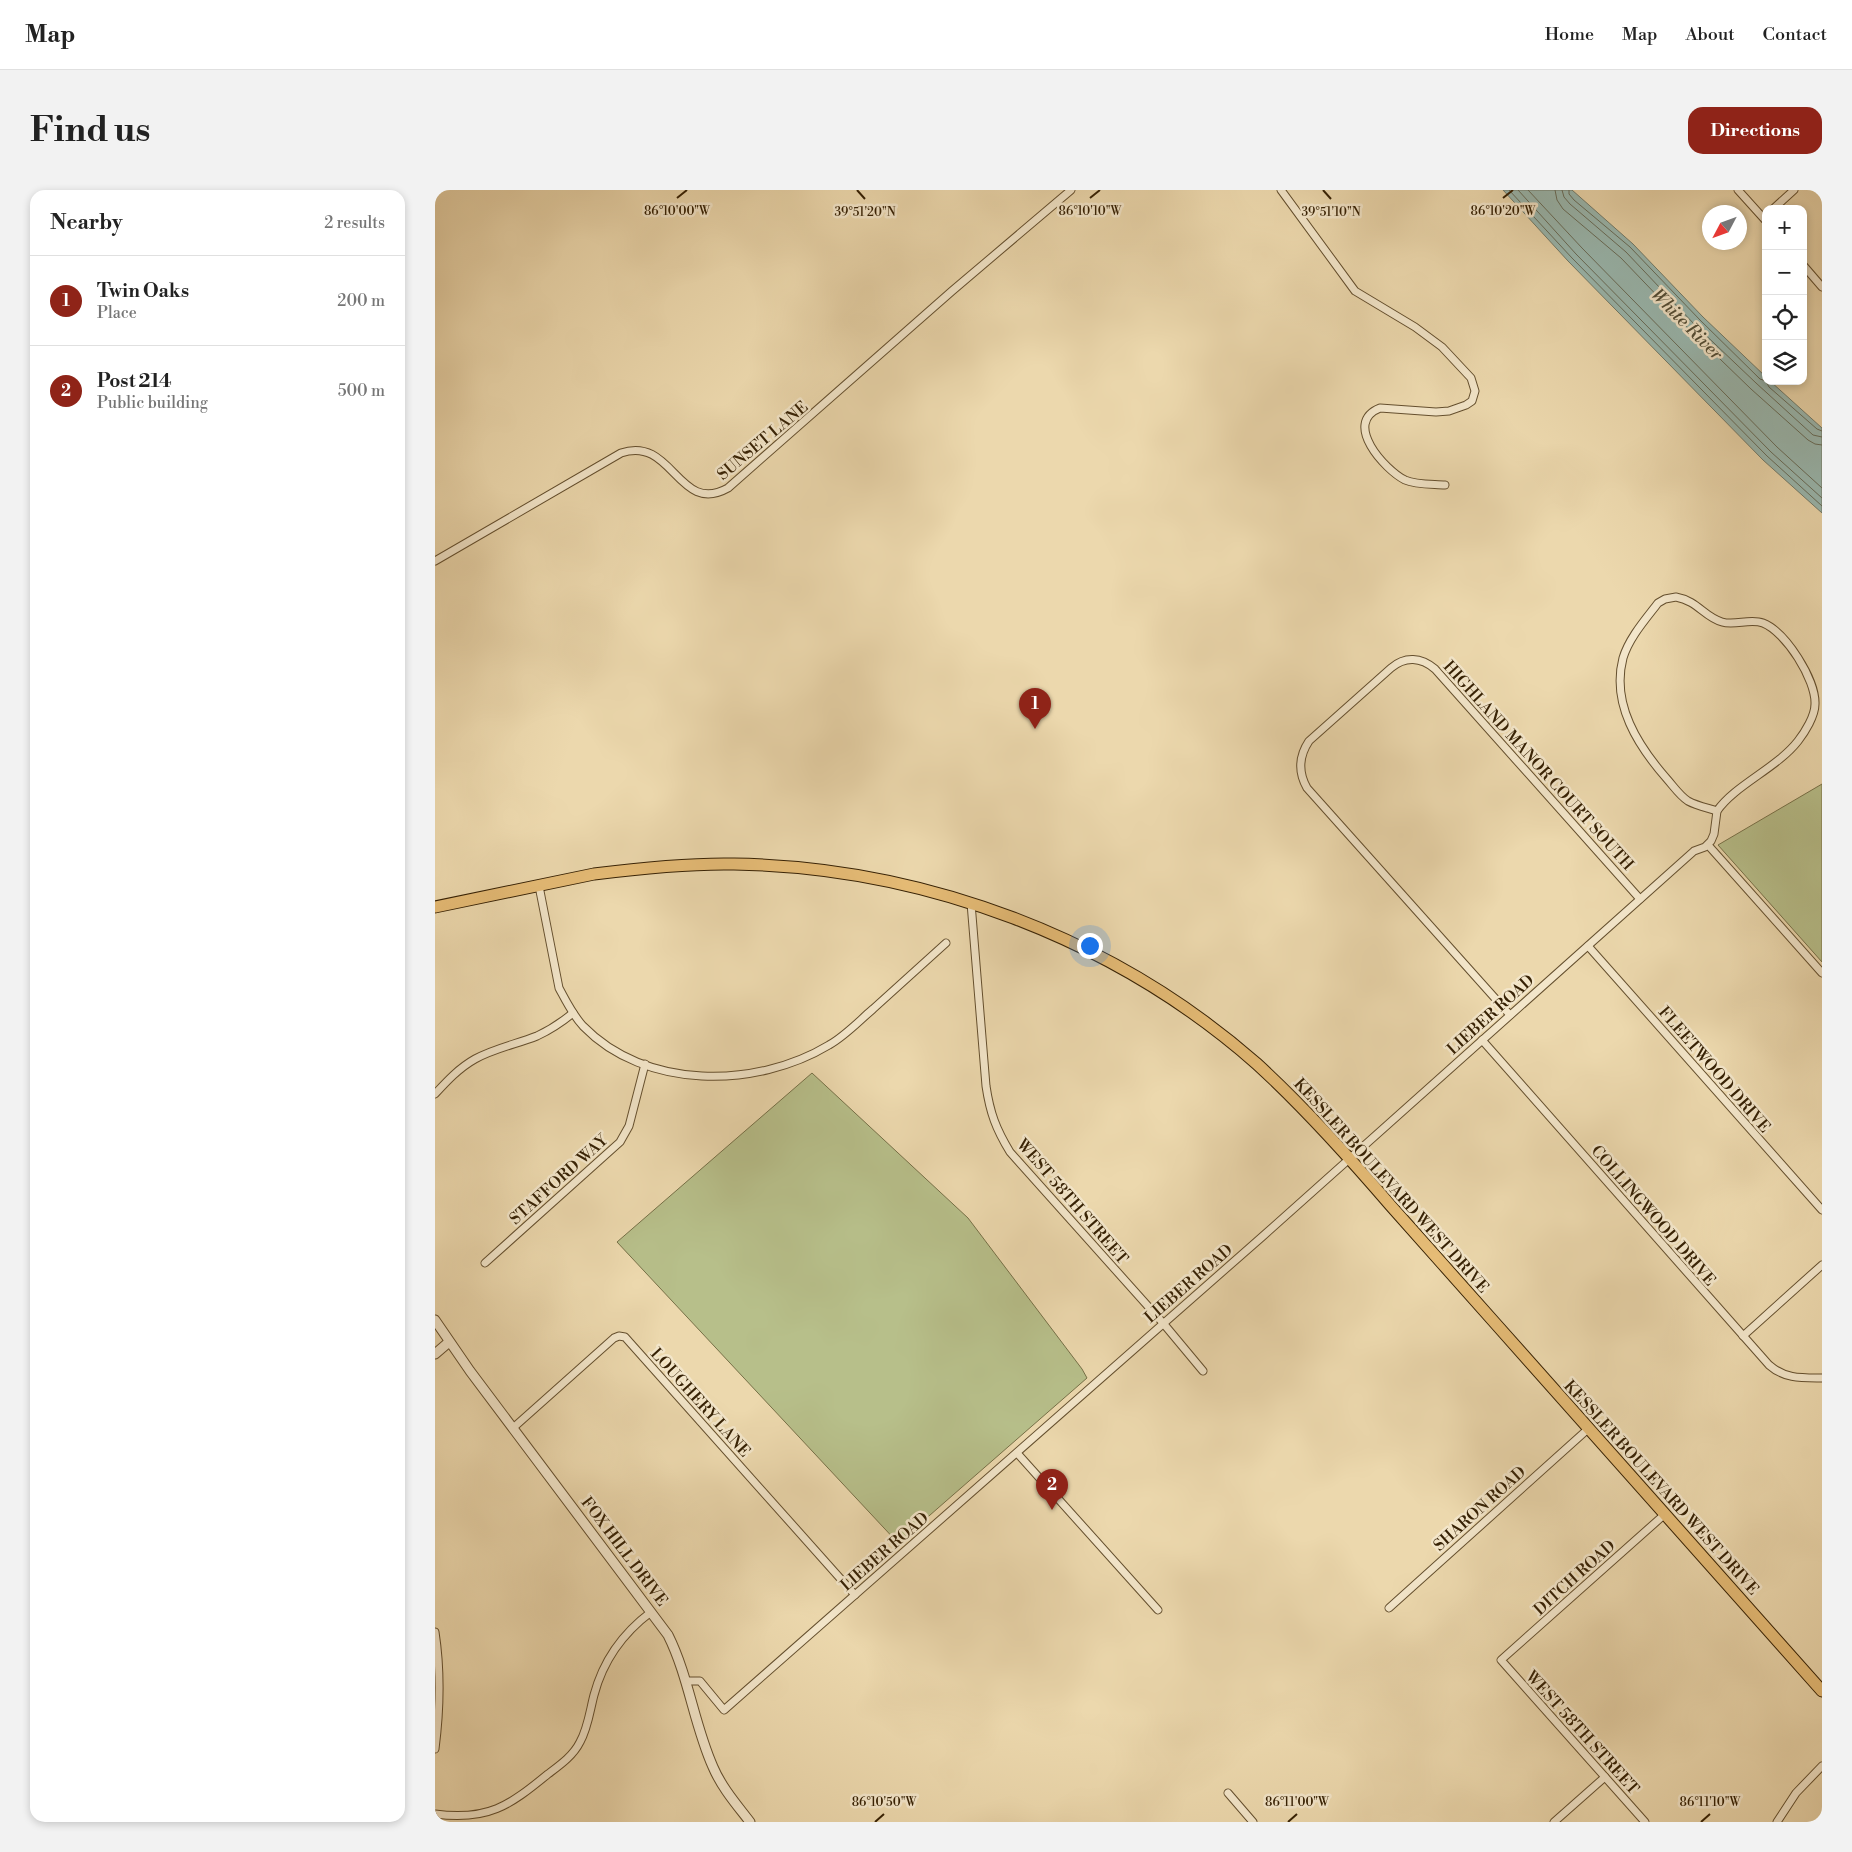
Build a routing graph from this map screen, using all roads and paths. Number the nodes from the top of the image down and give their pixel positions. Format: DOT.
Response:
graph roads {
  1 [pos="1071,190"];
  2 [pos="1281,190"];
  3 [pos="1737,190"];
  4 [pos="1794,190"];
  5 [pos="1777,205"];
  6 [pos="1762,215"];
  7 [pos="1807,269"];
  8 [pos="1822,286"];
  9 [pos="1445,484"];
  10 [pos="435,561"];
  11 [pos="1717,811"];
  12 [pos="1708,845"];
  13 [pos="539,886"];
  14 [pos="1640,899"];
  15 [pos="971,903"];
  16 [pos="435,907"];
  17 [pos="946,943"];
  18 [pos="1588,946"];
  19 [pos="1822,973"];
  20 [pos="573,1014"];
  21 [pos="1510,1015"];
  22 [pos="1482,1040"];
  23 [pos="645,1064"];
  24 [pos="435,1094"];
  25 [pos="1350,1158"];
  26 [pos="1822,1210"];
  27 [pos="485,1263"];
  28 [pos="1822,1265"];
  29 [pos="435,1320"];
  30 [pos="1163,1324"];
  31 [pos="1743,1336"];
  32 [pos="449,1342"];
  33 [pos="435,1354"];
  34 [pos="1203,1371"];
  35 [pos="1822,1378"];
  36 [pos="513,1428"];
  37 [pos="1588,1429"];
  38 [pos="1017,1453"];
  39 [pos="1665,1514"];
  40 [pos="855,1595"];
  41 [pos="1389,1608"];
  42 [pos="1158,1610"];
  43 [pos="651,1612"];
  44 [pos="435,1632"];
  45 [pos="1501,1660"];
  46 [pos="686,1681"];
  47 [pos="1822,1691"];
  48 [pos="435,1749"];
  49 [pos="1822,1766"];
  50 [pos="1605,1777"];
  51 [pos="1228,1793"];
  52 [pos="435,1814"];
  53 [pos="750,1822"];
  54 [pos="1253,1822"];
  55 [pos="1554,1822"];
  56 [pos="1645,1822"];
  57 [pos="1777,1822"];
  1 -- 10 [label="street, SUNSET LANE"];
  2 -- 9 [label="street"];
  3 -- 6 [label="street"];
  4 -- 5 [label="street"];
  7 -- 8 [label="street"];
  11 -- 11 [label="street"];
  11 -- 12 [label="street"];
  12 -- 14 [label="street, LIEBER ROAD"];
  12 -- 19 [label="street"];
  13 -- 15 [label="main road, KESSLER BOULEVARD WEST DRIVE"];
  13 -- 16 [label="main road, KESSLER BOULEVARD WEST DRIVE"];
  13 -- 20 [label="street"];
  14 -- 18 [label="street, LIEBER ROAD"];
  14 -- 21 [label="street, HIGHLAND MANOR COURT SOUTH"];
  15 -- 25 [label="main road, KESSLER BOULEVARD WEST DRIVE"];
  15 -- 30 [label="street, WEST 58TH STREET"];
  17 -- 23 [label="street"];
  18 -- 21 [label="street, LIEBER ROAD"];
  18 -- 26 [label="street, FLEETWOOD DRIVE"];
  20 -- 23 [label="street"];
  20 -- 24 [label="street"];
  21 -- 22 [label="street, LIEBER ROAD"];
  22 -- 25 [label="street, LIEBER ROAD"];
  22 -- 31 [label="street, COLLINGWOOD DRIVE"];
  23 -- 27 [label="street, STAFFORD WAY"];
  25 -- 30 [label="street, LIEBER ROAD"];
  25 -- 37 [label="main road, KESSLER BOULEVARD WEST DRIVE"];
  28 -- 31 [label="street"];
  29 -- 32 [label="street, FOX HILL DRIVE"];
  30 -- 34 [label="street, WEST 58TH STREET"];
  30 -- 38 [label="street, LIEBER ROAD"];
  31 -- 35 [label="street, COLLINGWOOD DRIVE"];
  32 -- 33 [label="street"];
  32 -- 36 [label="street, FOX HILL DRIVE"];
  36 -- 40 [label="street, LOUGHERY LANE"];
  36 -- 43 [label="street, FOX HILL DRIVE"];
  37 -- 39 [label="main road, KESSLER BOULEVARD WEST DRIVE"];
  37 -- 41 [label="street, SHARON ROAD"];
  38 -- 40 [label="street, LIEBER ROAD"];
  38 -- 42 [label="street"];
  39 -- 45 [label="street, DITCH ROAD"];
  39 -- 47 [label="main road, KESSLER BOULEVARD WEST DRIVE"];
  40 -- 46 [label="street, LIEBER ROAD"];
  43 -- 46 [label="street, FOX HILL DRIVE"];
  43 -- 52 [label="street"];
  44 -- 48 [label="street"];
  45 -- 50 [label="street, WEST 58TH STREET"];
  46 -- 53 [label="street, FOX HILL DRIVE"];
  49 -- 57 [label="street"];
  50 -- 55 [label="street"];
  50 -- 56 [label="street, WEST 58TH STREET"];
  51 -- 54 [label="street"];
}
